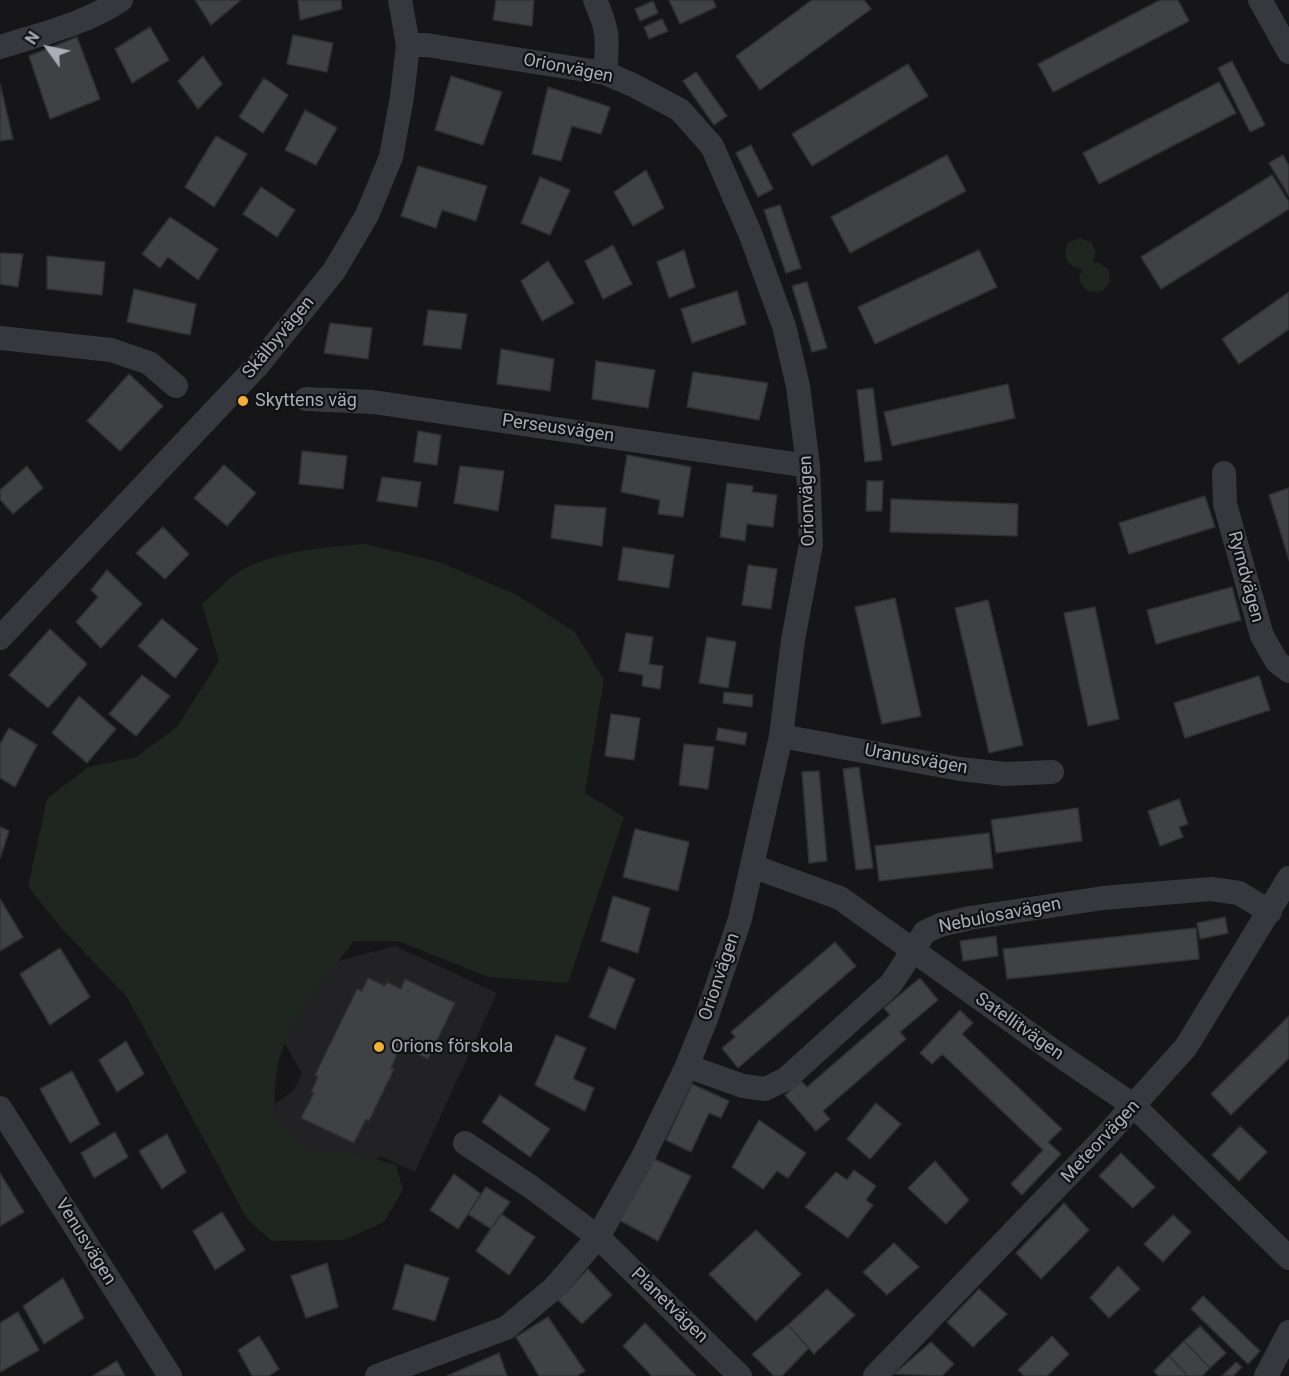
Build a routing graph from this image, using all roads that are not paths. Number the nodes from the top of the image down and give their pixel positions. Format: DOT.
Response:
graph roads {
  1 [pos="122,0"];
  2 [pos="400,0"];
  3 [pos="595,0"];
  4 [pos="1260,0"];
  5 [pos="408,45"];
  6 [pos="0,47"];
  7 [pos="1289,52"];
  8 [pos="605,73"];
  9 [pos="0,338"];
  10 [pos="176,386"];
  11 [pos="306,399"];
  12 [pos="808,466"];
  13 [pos="1224,473"];
  14 [pos="0,638"];
  15 [pos="1289,671"];
  16 [pos="782,736"];
  17 [pos="1052,772"];
  18 [pos="752,866"];
  19 [pos="1289,878"];
  20 [pos="1270,912"];
  21 [pos="912,951"];
  22 [pos="687,1066"];
  23 [pos="1134,1106"];
  24 [pos="0,1108"];
  25 [pos="465,1143"];
  26 [pos="598,1237"];
  27 [pos="1289,1258"];
  28 [pos="1289,1332"];
  29 [pos="170,1376"];
  30 [pos="377,1376"];
  31 [pos="740,1376"];
  32 [pos="875,1376"];
  33 [pos="1266,1376"];
  1 -- 6 [label="street"];
  2 -- 5 [label="street, Skälbyvägen"];
  3 -- 8 [label="street"];
  4 -- 7 [label="street"];
  5 -- 8 [label="street, Orionvägen"];
  5 -- 14 [label="street, Skälbyvägen"];
  8 -- 12 [label="street, Orionvägen"];
  9 -- 10 [label="street"];
  11 -- 12 [label="street, Perseusvägen"];
  12 -- 16 [label="street, Orionvägen"];
  13 -- 15 [label="street, Rymdvägen"];
  16 -- 17 [label="street, Uranusvägen"];
  16 -- 18 [label="street, Orionvägen"];
  18 -- 21 [label="street, Satellitvägen"];
  18 -- 22 [label="street, Orionvägen"];
  19 -- 20 [label="street, Meteorvägen"];
  20 -- 21 [label="street, Nebulosavägen"];
  20 -- 23 [label="street, Meteorvägen"];
  21 -- 22 [label="street, Nebulosavägen"];
  21 -- 23 [label="street, Satellitvägen"];
  22 -- 26 [label="street, Orionvägen"];
  23 -- 27 [label="street, Satellitvägen"];
  23 -- 32 [label="street, Meteorvägen"];
  24 -- 29 [label="street, Venusvägen"];
  25 -- 26 [label="street"];
  26 -- 30 [label="street, Orionvägen"];
  26 -- 31 [label="street, Planetvägen"];
  28 -- 33 [label="street"];
}
